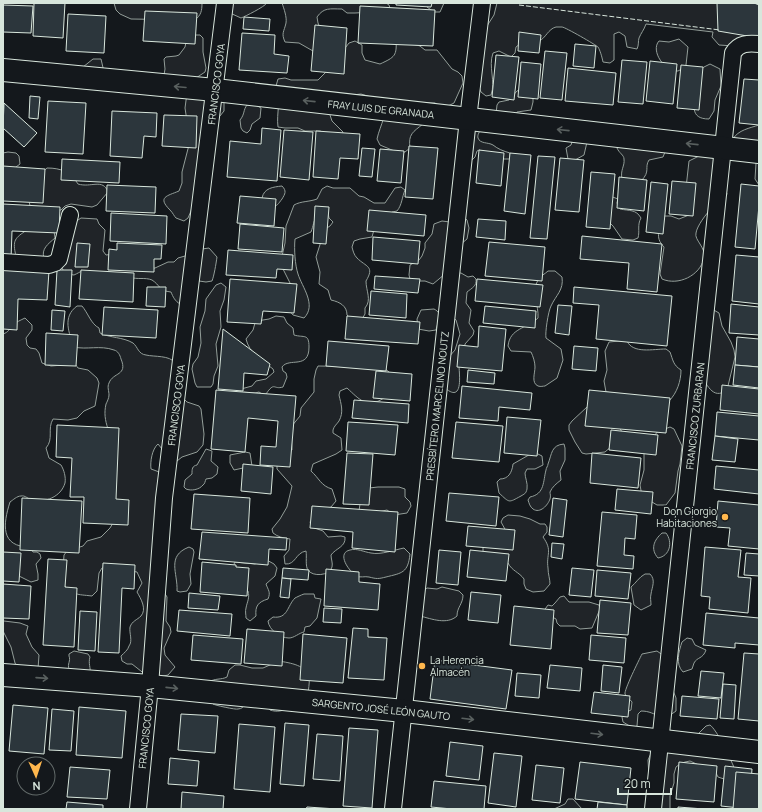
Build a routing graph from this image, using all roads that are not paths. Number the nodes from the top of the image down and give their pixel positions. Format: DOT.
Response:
graph roads {
  1 [pos="225,3"];
  2 [pos="482,3"];
  3 [pos="759,44"];
  4 [pos="3,70"];
  5 [pos="215,90"];
  6 [pos="468,119"];
  7 [pos="724,148"];
  8 [pos="759,152"];
  9 [pos="70,215"];
  10 [pos="3,262"];
  11 [pos="3,675"];
  12 [pos="150,686"];
  13 [pos="404,711"];
  14 [pos="661,741"];
  15 [pos="759,752"];
  16 [pos="138,809"];
  17 [pos="393,809"];
  18 [pos="653,809"];
  1 -- 5 [label="street, FRANCISCO GOYA"];
  2 -- 6 [label="street, PRESBÍTERO MARCELINO NOUTZ"];
  3 -- 7 [label="street, FRANCISCO ZURBARAN"];
  5 -- 4 [label="street, FRAY LUIS DE GRANADA, one-way"];
  6 -- 5 [label="street, FRAY LUIS DE GRANADA, one-way"];
  5 -- 12 [label="street, FRANCISCO GOYA"];
  7 -- 6 [label="street, FRAY LUIS DE GRANADA, one-way"];
  6 -- 13 [label="street, PRESBÍTERO MARCELINO NOUTZ"];
  7 -- 8 [label="street, FRAY LUIS DE GRANADA"];
  7 -- 14 [label="street, FRANCISCO ZURBARAN"];
  9 -- 10 [label="street"];
  11 -- 12 [label="street, SARGENTO JOSÉ LEÓN GAUTO, one-way"];
  12 -- 13 [label="street, SARGENTO JOSÉ LEÓN GAUTO, one-way"];
  12 -- 16 [label="street, FRANCISCO GOYA"];
  13 -- 14 [label="street, SARGENTO JOSÉ LEÓN GAUTO, one-way"];
  13 -- 17 [label="street, PRESBÍTERO MARCELINO NOUTZ"];
  14 -- 15 [label="street, SARGENTO JOSÉ LEÓN GAUTO"];
  14 -- 18 [label="street, FRANCISCO ZURBARAN"];
}
